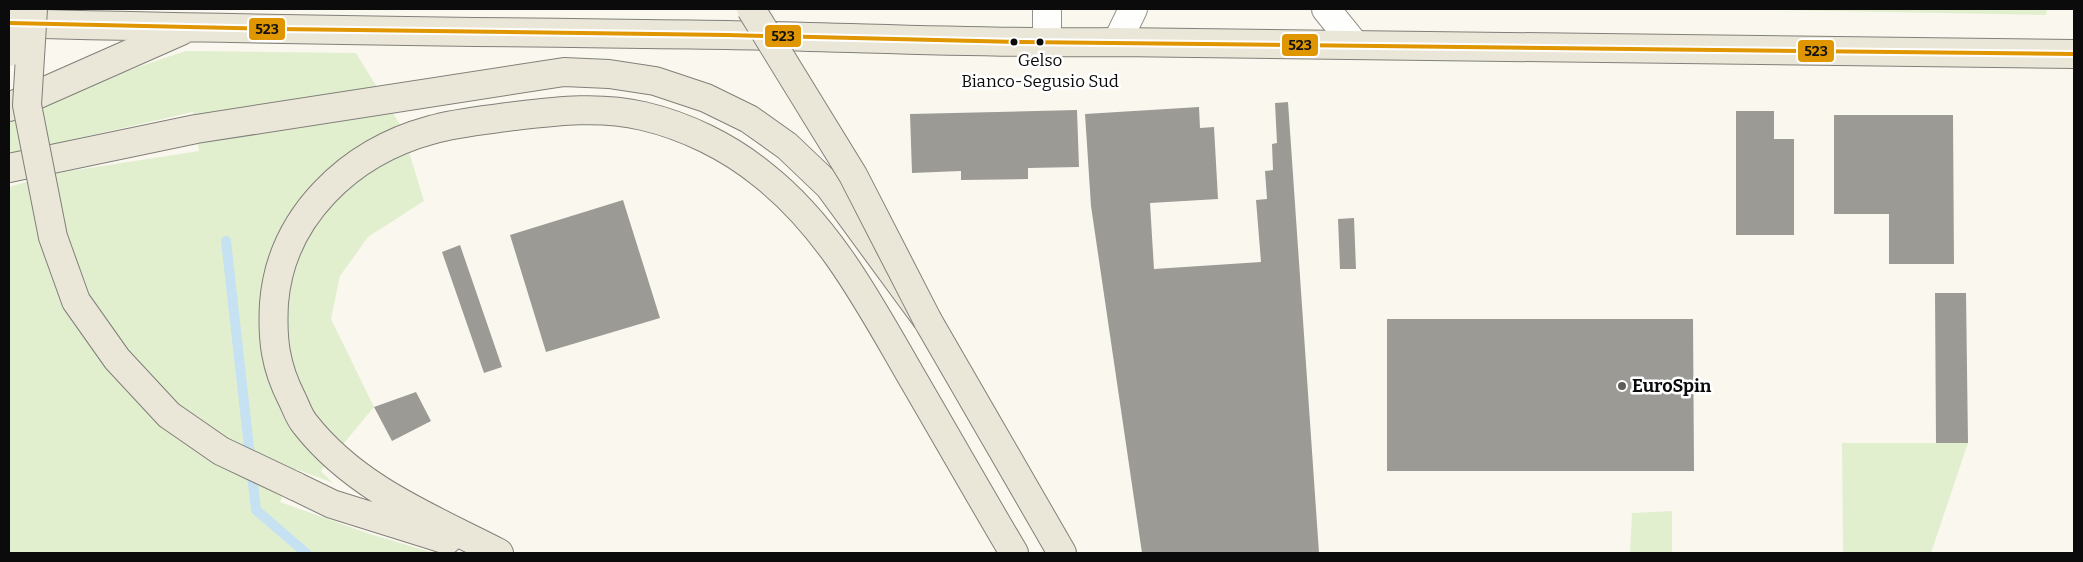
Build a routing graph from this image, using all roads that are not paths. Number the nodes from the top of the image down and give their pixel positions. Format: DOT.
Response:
graph roads {
  1 [pos="18,9"];
  2 [pos="33,9"];
  3 [pos="750,9"];
  4 [pos="1047,9"];
  5 [pos="1133,9"];
  6 [pos="1326,9"];
  7 [pos="9,23"];
  8 [pos="190,27"];
  9 [pos="1117,42"];
  10 [pos="1047,43"];
  11 [pos="1354,45"];
  12 [pos="9,52"];
  13 [pos="2074,54"];
  14 [pos="9,107"];
  15 [pos="9,168"];
  16 [pos="928,321"];
  17 [pos="492,553"];
  18 [pos="499,553"];
  19 [pos="1014,553"];
  20 [pos="1062,553"];
  1 -- 12 [label="main road, bridge"];
  2 -- 17 [label="main road, bridge"];
  3 -- 16 [label="main road, bridge"];
  4 -- 10 [label="street"];
  5 -- 9 [label="street"];
  6 -- 11 [label="street"];
  7 -- 8 [label="main road"];
  8 -- 10 [label="main road"];
  8 -- 14 [label="main road"];
  9 -- 10 [label="main road"];
  9 -- 11 [label="main road"];
  11 -- 13 [label="main road"];
  15 -- 16 [label="main road, bridge"];
  16 -- 20 [label="main road"];
  18 -- 19 [label="main road"];
}
